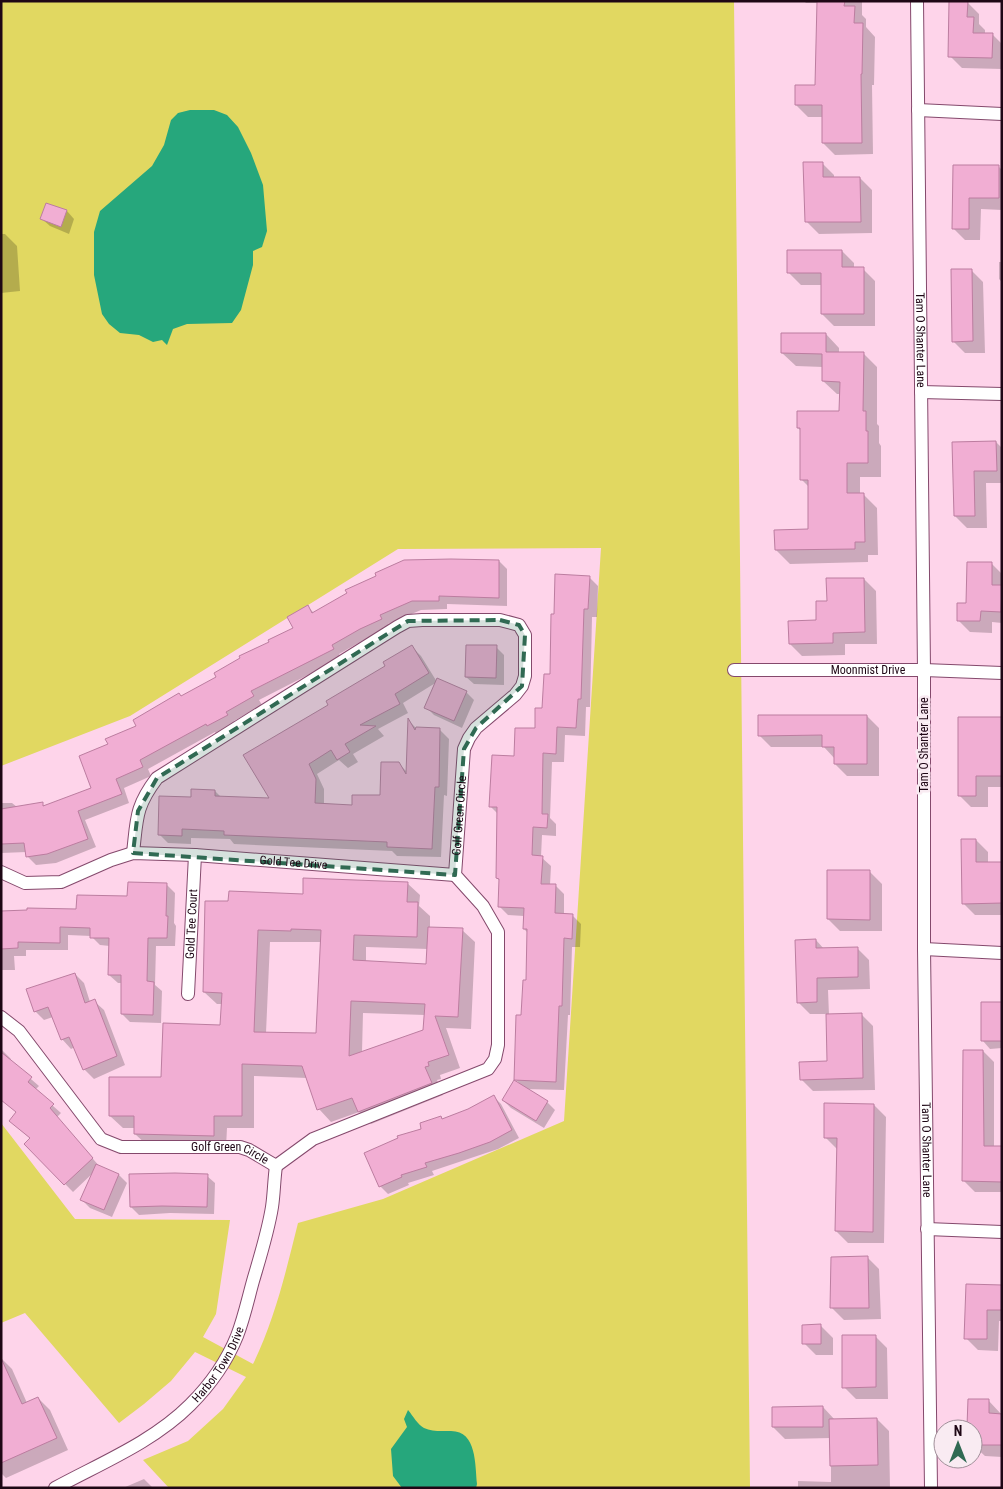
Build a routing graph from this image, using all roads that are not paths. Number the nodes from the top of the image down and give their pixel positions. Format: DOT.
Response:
graph roads {
  1 [pos="917,1"];
  2 [pos="918,110"];
  3 [pos="1002,114"];
  4 [pos="921,392"];
  5 [pos="1002,394"];
  6 [pos="734,670"];
  7 [pos="924,670"];
  8 [pos="1002,672"];
  9 [pos="133,853"];
  10 [pos="195,855"];
  11 [pos="1,872"];
  12 [pos="455,875"];
  13 [pos="924,949"];
  14 [pos="1002,953"];
  15 [pos="188,994"];
  16 [pos="1,1017"];
  17 [pos="276,1166"];
  18 [pos="927,1229"];
  19 [pos="1002,1232"];
  20 [pos="55,1488"];
  21 [pos="931,1488"];
  1 -- 2 [label="street, Tam O Shanter Lane"];
  2 -- 3 [label="street"];
  2 -- 4 [label="street, Tam O Shanter Lane"];
  4 -- 5 [label="street"];
  4 -- 7 [label="street, Tam O Shanter Lane"];
  6 -- 7 [label="street, Moonmist Drive"];
  7 -- 8 [label="street, Moonmist Drive"];
  7 -- 13 [label="street, Tam O Shanter Lane"];
  9 -- 10 [label="street, Gold Tee Drive"];
  9 -- 11 [label="street"];
  9 -- 12 [label="street, Golf Green Circle"];
  10 -- 12 [label="street, Gold Tee Drive"];
  10 -- 15 [label="street, Gold Tee Court"];
  12 -- 17 [label="street, Golf Green Circle"];
  13 -- 14 [label="street"];
  13 -- 18 [label="street, Tam O Shanter Lane"];
  16 -- 17 [label="street, Golf Green Circle"];
  17 -- 20 [label="street, Harbor Town Drive"];
  18 -- 19 [label="street"];
  18 -- 21 [label="street, Tam O Shanter Lane"];
}
